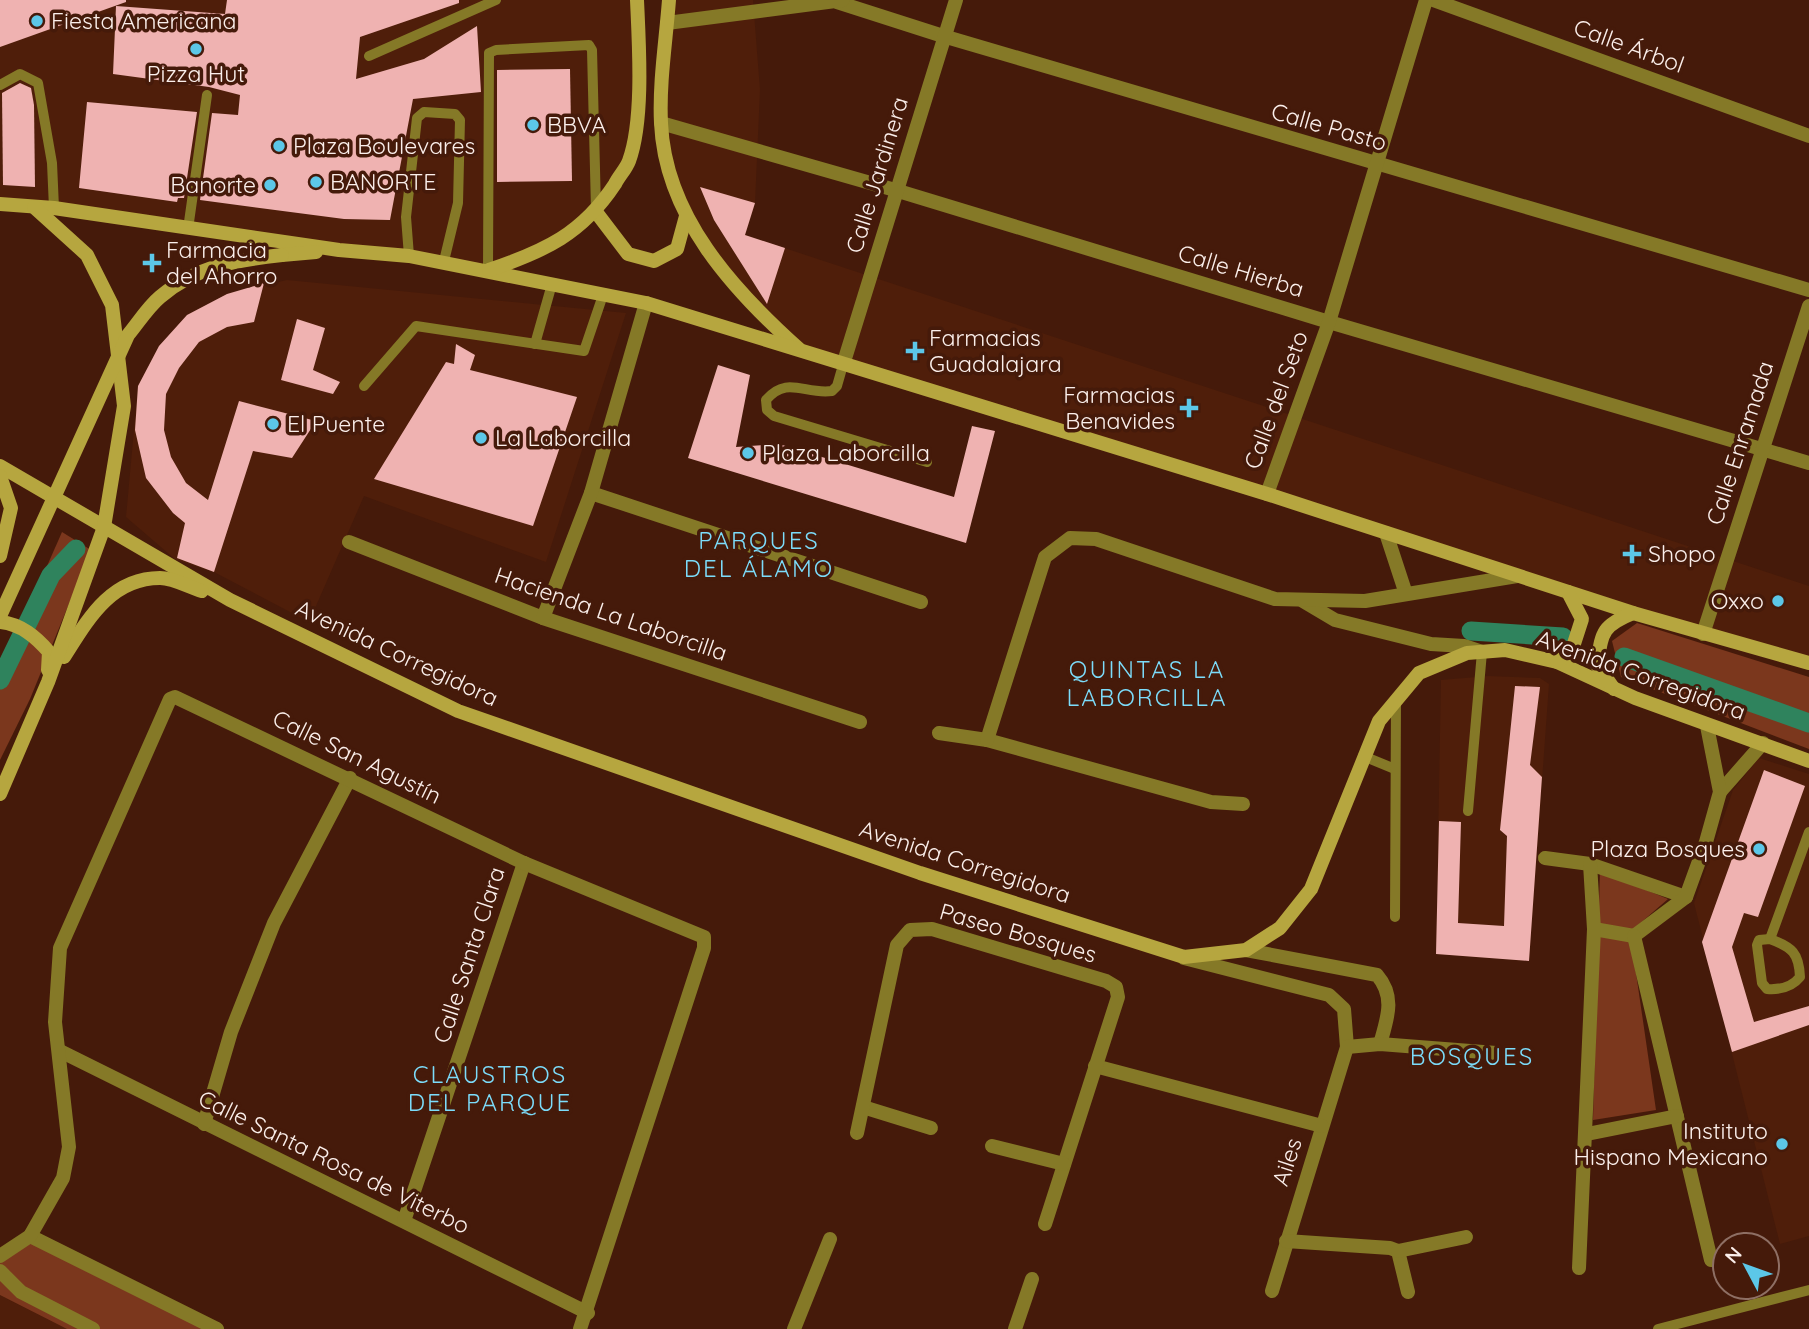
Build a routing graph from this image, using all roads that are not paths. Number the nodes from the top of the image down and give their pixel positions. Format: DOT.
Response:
graph roads {
  1 [pos="496,0"];
  2 [pos="669,0"];
  3 [pos="956,0"];
  4 [pos="1426,0"];
  5 [pos="1433,0"];
  6 [pos="841,1"];
  7 [pos="637,3"];
  8 [pos="667,23"];
  9 [pos="943,36"];
  10 [pos="369,56"];
  11 [pos="0,85"];
  12 [pos="207,96"];
  13 [pos="661,123"];
  14 [pos="1809,135"];
  15 [pos="1378,165"];
  16 [pos="895,190"];
  17 [pos="0,204"];
  18 [pos="34,206"];
  19 [pos="54,208"];
  20 [pos="596,212"];
  21 [pos="686,216"];
  22 [pos="188,229"];
  23 [pos="340,250"];
  24 [pos="409,256"];
  25 [pos="444,261"];
  26 [pos="488,270"];
  27 [pos="552,284"];
  28 [pos="1809,290"];
  29 [pos="603,295"];
  30 [pos="646,303"];
  31 [pos="1809,306"];
  32 [pos="1329,322"];
  33 [pos="535,344"];
  34 [pos="802,352"];
  35 [pos="843,365"];
  36 [pos="364,386"];
  37 [pos="1761,448"];
  38 [pos="927,462"];
  39 [pos="1809,463"];
  40 [pos="0,466"];
  41 [pos="0,476"];
  42 [pos="591,493"];
  43 [pos="1267,494"];
  44 [pos="104,527"];
  45 [pos="1387,533"];
  46 [pos="349,542"];
  47 [pos="0,555"];
  48 [pos="1517,576"];
  49 [pos="1568,592"];
  50 [pos="1406,594"];
  51 [pos="230,600"];
  52 [pos="1301,600"];
  53 [pos="921,602"];
  54 [pos="1633,613"];
  55 [pos="0,616"];
  56 [pos="542,618"];
  57 [pos="0,622"];
  58 [pos="1703,634"];
  59 [pos="1482,652"];
  60 [pos="1557,662"];
  61 [pos="1809,663"];
  62 [pos="48,682"];
  63 [pos="1615,690"];
  64 [pos="1396,699"];
  65 [pos="860,722"];
  66 [pos="1707,726"];
  67 [pos="939,733"];
  68 [pos="987,740"];
  69 [pos="1763,743"];
  70 [pos="1363,756"];
  71 [pos="1809,761"];
  72 [pos="1395,769"];
  73 [pos="349,778"];
  74 [pos="1720,792"];
  75 [pos="0,794"];
  76 [pos="1243,804"];
  77 [pos="1468,811"];
  78 [pos="1809,832"];
  79 [pos="1545,858"];
  80 [pos="524,863"];
  81 [pos="1590,864"];
  82 [pos="1686,897"];
  83 [pos="1395,917"];
  84 [pos="1594,929"];
  85 [pos="1634,936"];
  86 [pos="1770,939"];
  87 [pos="1246,950"];
  88 [pos="1281,956"];
  89 [pos="1184,957"];
  90 [pos="1268,980"];
  91 [pos="1380,1044"];
  92 [pos="1347,1047"];
  93 [pos="60,1051"];
  94 [pos="1496,1053"];
  95 [pos="1095,1066"];
  96 [pos="863,1107"];
  97 [pos="1677,1116"];
  98 [pos="204,1124"];
  99 [pos="1322,1126"];
  100 [pos="931,1128"];
  101 [pos="857,1133"];
  102 [pos="1587,1134"];
  103 [pos="992,1146"];
  104 [pos="1064,1164"];
  105 [pos="404,1221"];
  106 [pos="1045,1224"];
  107 [pos="30,1236"];
  108 [pos="1466,1237"];
  109 [pos="830,1239"];
  110 [pos="1286,1241"];
  111 [pos="1398,1251"];
  112 [pos="0,1256"];
  113 [pos="1711,1260"];
  114 [pos="1578,1268"];
  115 [pos="0,1270"];
  116 [pos="1032,1279"];
  117 [pos="1809,1290"];
  118 [pos="1272,1291"];
  119 [pos="1408,1292"];
  120 [pos="588,1312"];
  121 [pos="93,1329"];
  122 [pos="217,1329"];
  123 [pos="580,1329"];
  124 [pos="794,1329"];
  125 [pos="1014,1329"];
  126 [pos="1658,1329"];
  1 -- 10 [label="lane"];
  2 -- 8 [label="main road"];
  3 -- 9 [label="street, Calle Jardinera"];
  4 -- 15 [label="street, Calle del Seto"];
  5 -- 14 [label="street, Calle Árbol"];
  6 -- 8 [label="street"];
  6 -- 9 [label="street, Calle Pasto"];
  7 -- 20 [label="main road"];
  8 -- 13 [label="main road"];
  9 -- 15 [label="street, Calle Pasto"];
  9 -- 16 [label="street, Calle Jardinera"];
  11 -- 19 [label="lane"];
  12 -- 22 [label="lane"];
  13 -- 16 [label="street, Calle Hierba"];
  13 -- 21 [label="main road"];
  15 -- 28 [label="street, Calle Pasto"];
  15 -- 32 [label="street, Calle del Seto"];
  16 -- 32 [label="street, Calle Hierba"];
  16 -- 35 [label="street, Calle Jardinera"];
  17 -- 18 [label="main road"];
  18 -- 19 [label="main road"];
  18 -- 44 [label="main road"];
  19 -- 22 [label="main road"];
  20 -- 21 [label="main road"];
  20 -- 26 [label="main road"];
  20 -- 26 [label="lane"];
  21 -- 34 [label="main road"];
  22 -- 23 [label="main road"];
  23 -- 24 [label="main road"];
  23 -- 55 [label="main road, bridge"];
  24 -- 25 [label="main road"];
  24 -- 25 [label="lane"];
  25 -- 26 [label="main road"];
  26 -- 27 [label="main road"];
  27 -- 29 [label="main road"];
  27 -- 33 [label="lane"];
  29 -- 30 [label="main road"];
  29 -- 33 [label="lane"];
  30 -- 34 [label="main road"];
  30 -- 42 [label="street"];
  31 -- 37 [label="street, Calle Enramada"];
  32 -- 37 [label="street, Calle Hierba"];
  32 -- 43 [label="street, Calle del Seto"];
  33 -- 36 [label="lane"];
  34 -- 35 [label="main road"];
  35 -- 38 [label="lane"];
  35 -- 43 [label="main road"];
  37 -- 39 [label="street, Calle Hierba"];
  37 -- 58 [label="street, Calle Enramada"];
  40 -- 44 [label="main road, Avenida Corregidora"];
  41 -- 47 [label="main road"];
  42 -- 53 [label="street"];
  42 -- 56 [label="street"];
  43 -- 45 [label="main road"];
  44 -- 51 [label="main road, Avenida Corregidora"];
  44 -- 62 [label="main road"];
  45 -- 48 [label="main road"];
  45 -- 50 [label="street"];
  46 -- 56 [label="street, Hacienda La Laborcilla"];
  48 -- 49 [label="main road"];
  48 -- 50 [label="street"];
  49 -- 54 [label="main road"];
  49 -- 60 [label="main road"];
  50 -- 52 [label="street"];
  51 -- 62 [label="main road"];
  51 -- 89 [label="main road, Avenida Corregidora"];
  52 -- 59 [label="street"];
  52 -- 68 [label="street"];
  54 -- 58 [label="main road"];
  54 -- 63 [label="main road"];
  56 -- 65 [label="street, Hacienda La Laborcilla"];
  57 -- 62 [label="main road"];
  58 -- 61 [label="main road"];
  59 -- 60 [label="main road, Avenida Corregidora"];
  59 -- 64 [label="main road, Avenida Corregidora"];
  59 -- 77 [label="lane"];
  60 -- 63 [label="main road, Avenida Corregidora"];
  62 -- 75 [label="main road"];
  63 -- 66 [label="main road, Avenida Corregidora"];
  64 -- 70 [label="main road, Avenida Corregidora"];
  64 -- 72 [label="lane"];
  66 -- 69 [label="main road, Avenida Corregidora"];
  66 -- 74 [label="street"];
  67 -- 68 [label="street"];
  68 -- 76 [label="street"];
  69 -- 71 [label="main road, Avenida Corregidora"];
  69 -- 74 [label="street"];
  70 -- 72 [label="lane"];
  70 -- 87 [label="main road, Avenida Corregidora"];
  72 -- 83 [label="lane"];
  73 -- 80 [label="street, Calle San Agustín"];
  73 -- 93 [label="street, Calle San Agustín"];
  73 -- 98 [label="street"];
  74 -- 82 [label="street"];
  78 -- 86 [label="lane"];
  79 -- 81 [label="street"];
  80 -- 105 [label="street, Calle Santa Clara"];
  80 -- 120 [label="street, Calle San Agustín"];
  81 -- 82 [label="street"];
  81 -- 84 [label="street"];
  82 -- 85 [label="street"];
  84 -- 85 [label="street"];
  84 -- 102 [label="street"];
  85 -- 97 [label="street"];
  86 -- 86 [label="lane"];
  87 -- 88 [label="street"];
  87 -- 89 [label="main road, Avenida Corregidora"];
  88 -- 90 [label="street"];
  88 -- 91 [label="street"];
  89 -- 90 [label="street, Ailes"];
  90 -- 92 [label="street, Ailes"];
  91 -- 92 [label="street"];
  91 -- 94 [label="street"];
  92 -- 99 [label="street, Ailes"];
  93 -- 98 [label="street, Calle Santa Rosa de Viterbo"];
  93 -- 107 [label="street, Calle San Agustín"];
  95 -- 96 [label="street, Paseo Bosques"];
  95 -- 99 [label="street"];
  95 -- 104 [label="street, Paseo Bosques"];
  96 -- 100 [label="street"];
  96 -- 101 [label="street, Paseo Bosques"];
  97 -- 102 [label="street"];
  97 -- 113 [label="street"];
  98 -- 105 [label="street, Calle Santa Rosa de Viterbo"];
  99 -- 110 [label="street, Ailes"];
  102 -- 114 [label="street"];
  103 -- 104 [label="street"];
  104 -- 106 [label="street, Paseo Bosques"];
  105 -- 120 [label="street, Calle Santa Rosa de Viterbo"];
  107 -- 112 [label="street, Calle San Agustín"];
  107 -- 122 [label="street"];
  108 -- 111 [label="street"];
  109 -- 124 [label="street"];
  110 -- 111 [label="street"];
  110 -- 118 [label="street, Ailes"];
  111 -- 119 [label="street"];
  115 -- 121 [label="street"];
  116 -- 125 [label="street"];
  117 -- 126 [label="lane"];
  120 -- 123 [label="street, Calle San Agustín"];
}
